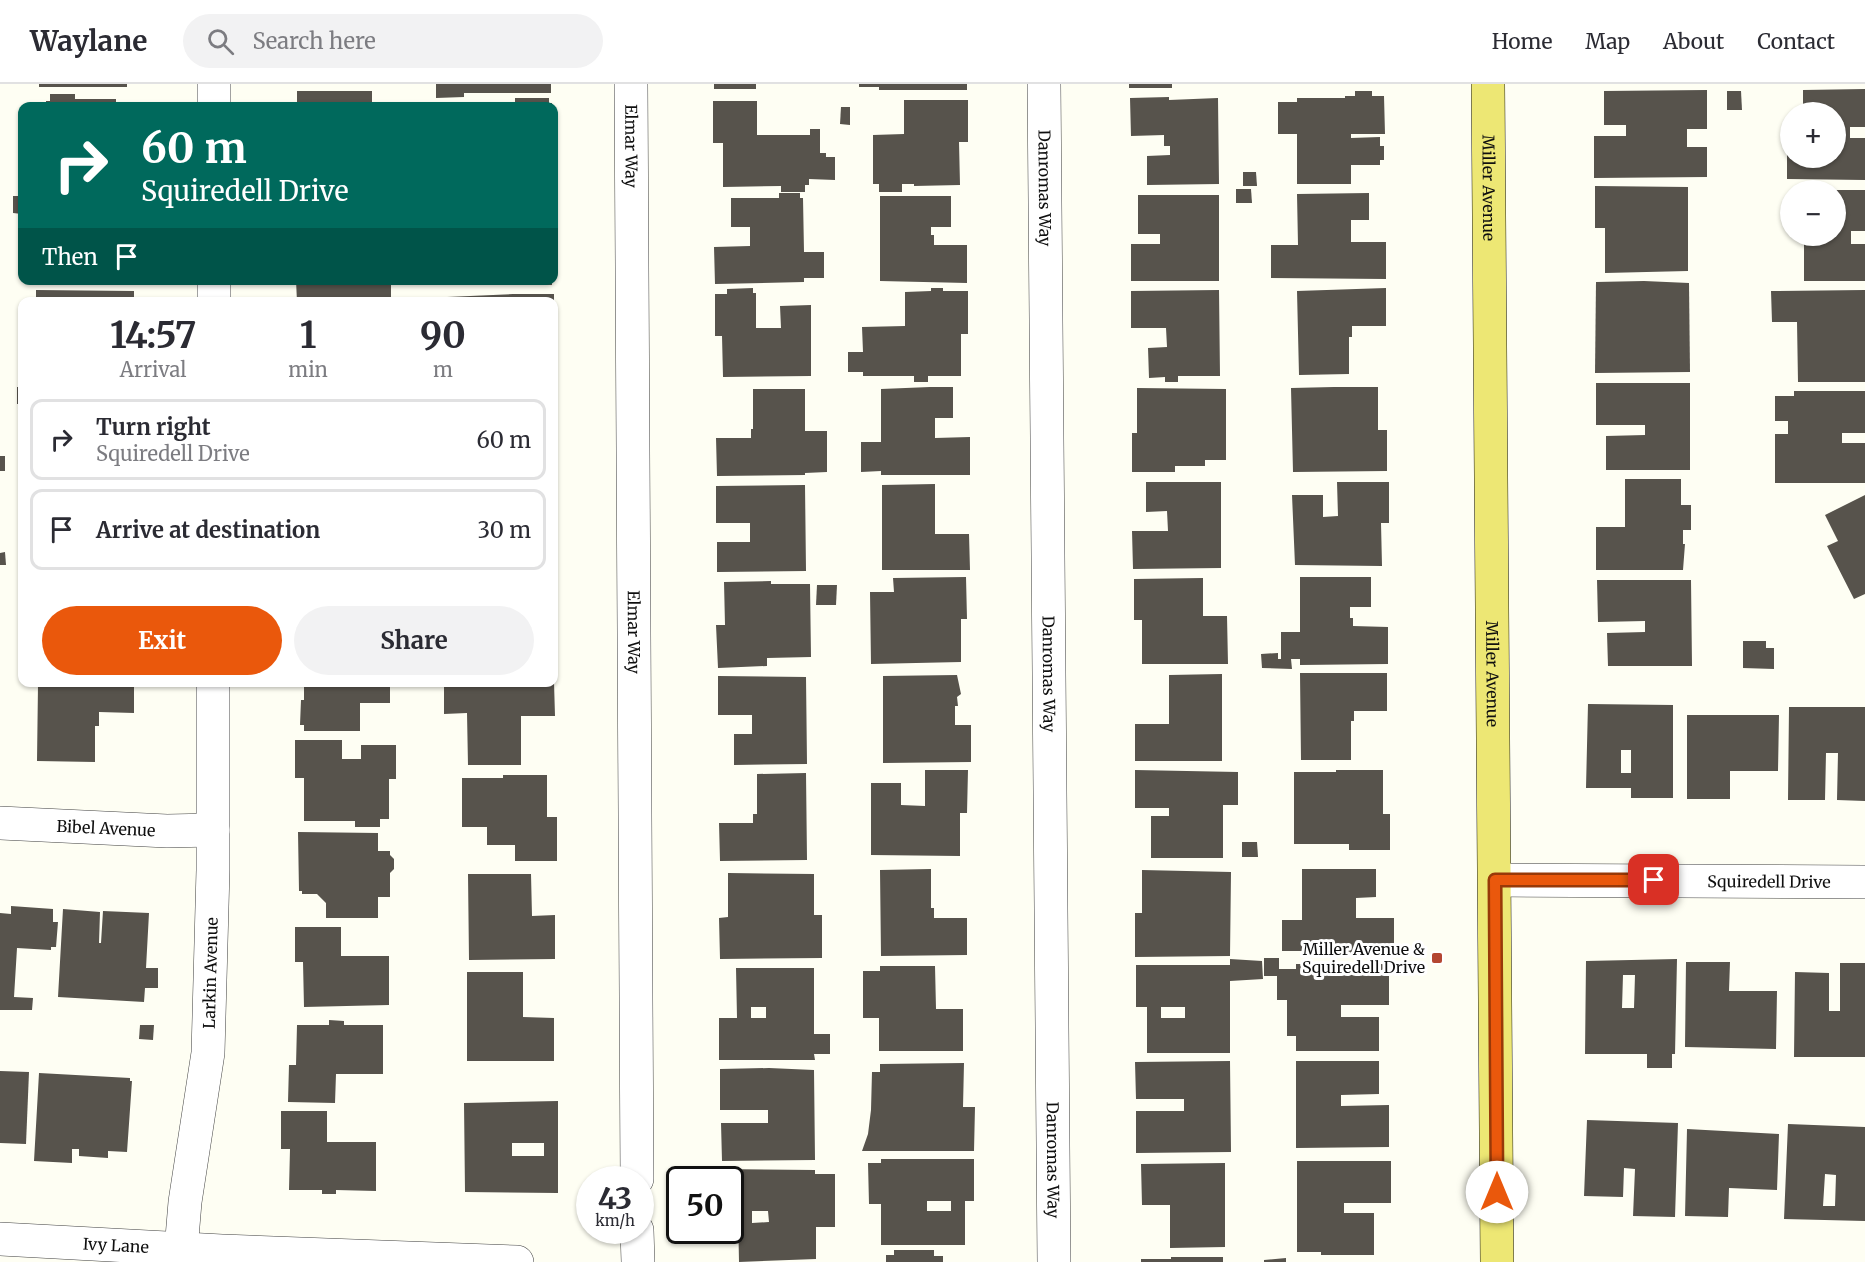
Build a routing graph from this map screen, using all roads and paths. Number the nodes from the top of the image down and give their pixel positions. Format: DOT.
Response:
graph roads {
  1 [pos="214,84"];
  2 [pos="631,84"];
  3 [pos="1044,84"];
  4 [pos="1488,84"];
  5 [pos="214,102"];
  6 [pos="213,687"];
  7 [pos="0,823"];
  8 [pos="213,830"];
  9 [pos="1495,880"];
  10 [pos="1865,882"];
  11 [pos="637,1166"];
  12 [pos="0,1239"];
  13 [pos="637,1244"];
  14 [pos="180,1255"];
  15 [pos="517,1262"];
  16 [pos="638,1262"];
  17 [pos="1054,1262"];
  18 [pos="1497,1262"];
  1 -- 5 [label="street"];
  2 -- 11 [label="street, Elmar Way"];
  3 -- 17 [label="street, Danromas Way"];
  4 -- 9 [label="main road, Miller Avenue"];
  6 -- 8 [label="street, Larkin Avenue"];
  7 -- 8 [label="street, Bibel Avenue"];
  8 -- 14 [label="street, Larkin Avenue"];
  9 -- 10 [label="street, Squiredell Drive"];
  9 -- 18 [label="main road, Miller Avenue"];
  12 -- 14 [label="street, Ivy Lane"];
  13 -- 16 [label="street"];
  14 -- 15 [label="street, Ivy Lane"];
}
